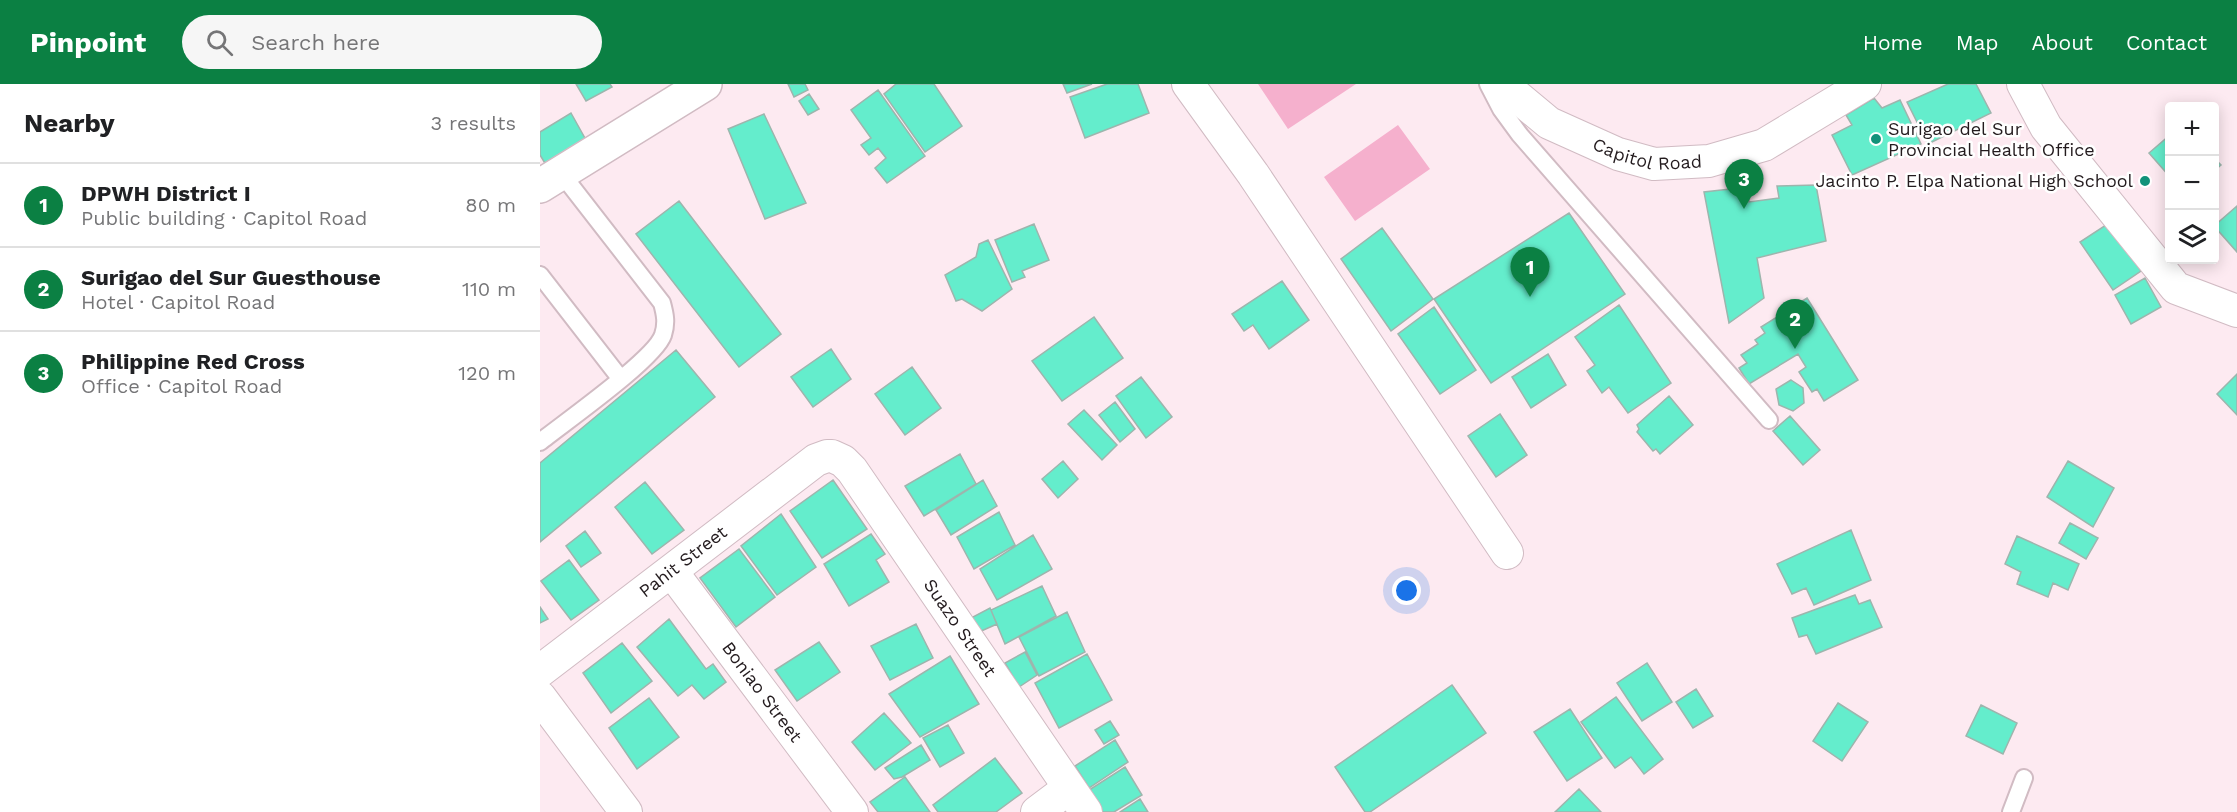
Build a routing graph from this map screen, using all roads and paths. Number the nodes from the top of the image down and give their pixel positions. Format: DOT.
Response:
graph roads {
  1 [pos="705,84"];
  2 [pos="1188,84"];
  3 [pos="1488,84"];
  4 [pos="1502,84"];
  5 [pos="1865,84"];
  6 [pos="2023,84"];
  7 [pos="551,180"];
  8 [pos="540,275"];
  9 [pos="2237,311"];
  10 [pos="620,378"];
  11 [pos="1769,420"];
  12 [pos="540,442"];
  13 [pos="827,456"];
  14 [pos="1507,554"];
  15 [pos="672,572"];
  16 [pos="540,671"];
  17 [pos="540,697"];
  18 [pos="2024,778"];
  19 [pos="1077,800"];
  20 [pos="626,812"];
  21 [pos="852,812"];
  22 [pos="1037,812"];
  23 [pos="2011,812"];
  1 -- 7 [label="main road"];
  2 -- 14 [label="street"];
  3 -- 11 [label="lane"];
  4 -- 5 [label="street, Capitol Road"];
  6 -- 9 [label="street"];
  7 -- 10 [label="lane"];
  8 -- 10 [label="lane"];
  10 -- 12 [label="lane"];
  13 -- 15 [label="street, Pahit Street"];
  13 -- 19 [label="street, Suazo Street"];
  15 -- 16 [label="street, Pahit Street"];
  15 -- 21 [label="street, Boniao Street"];
  17 -- 20 [label="street"];
  18 -- 23 [label="lane"];
  19 -- 22 [label="street"];
}
